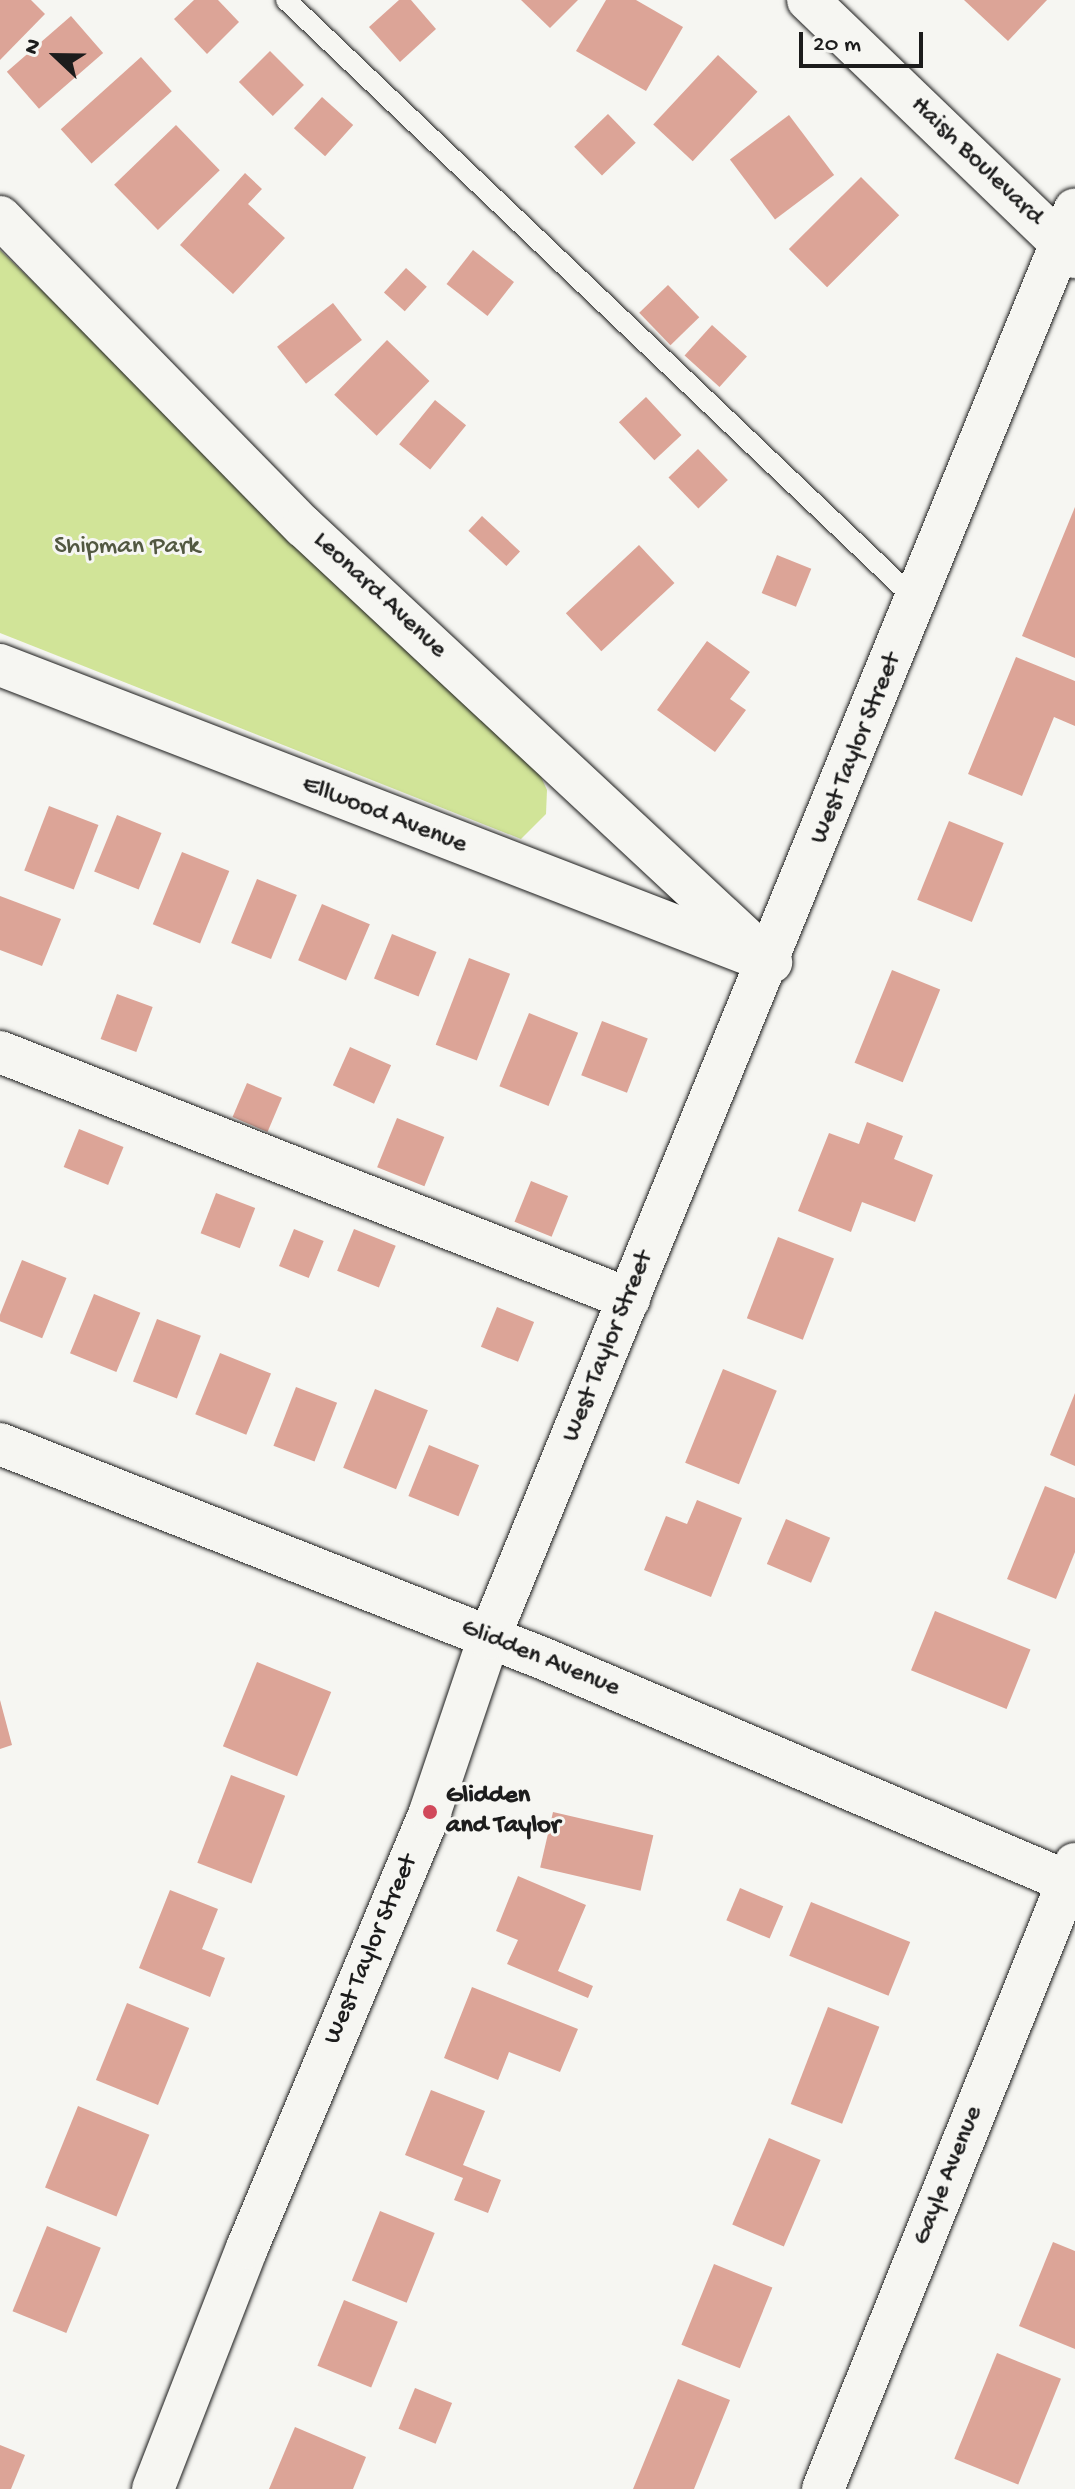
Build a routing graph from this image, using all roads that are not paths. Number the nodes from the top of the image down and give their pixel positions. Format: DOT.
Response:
graph roads {
  1 [pos="286,0"];
  2 [pos="808,0"];
  3 [pos="0,217"];
  4 [pos="1070,237"];
  5 [pos="917,601"];
  6 [pos="0,665"];
  7 [pos="771,962"];
  8 [pos="0,1052"];
  9 [pos="629,1299"];
  10 [pos="0,1444"];
  11 [pos="489,1638"];
  12 [pos="1073,1877"];
  13 [pos="153,2489"];
  14 [pos="823,2489"];
  1 -- 5 [label="lane"];
  2 -- 4 [label="street, Haish Boulevard"];
  3 -- 7 [label="street, Leonard Avenue"];
  4 -- 5 [label="street, West Taylor Street"];
  5 -- 7 [label="street, West Taylor Street"];
  6 -- 7 [label="street, Ellwood Avenue"];
  7 -- 9 [label="street, West Taylor Street"];
  8 -- 9 [label="street"];
  9 -- 11 [label="street, West Taylor Street"];
  10 -- 11 [label="street, Glidden Avenue"];
  11 -- 12 [label="street, Glidden Avenue"];
  11 -- 13 [label="street, West Taylor Street"];
  12 -- 14 [label="street, Gayle Avenue"];
}
